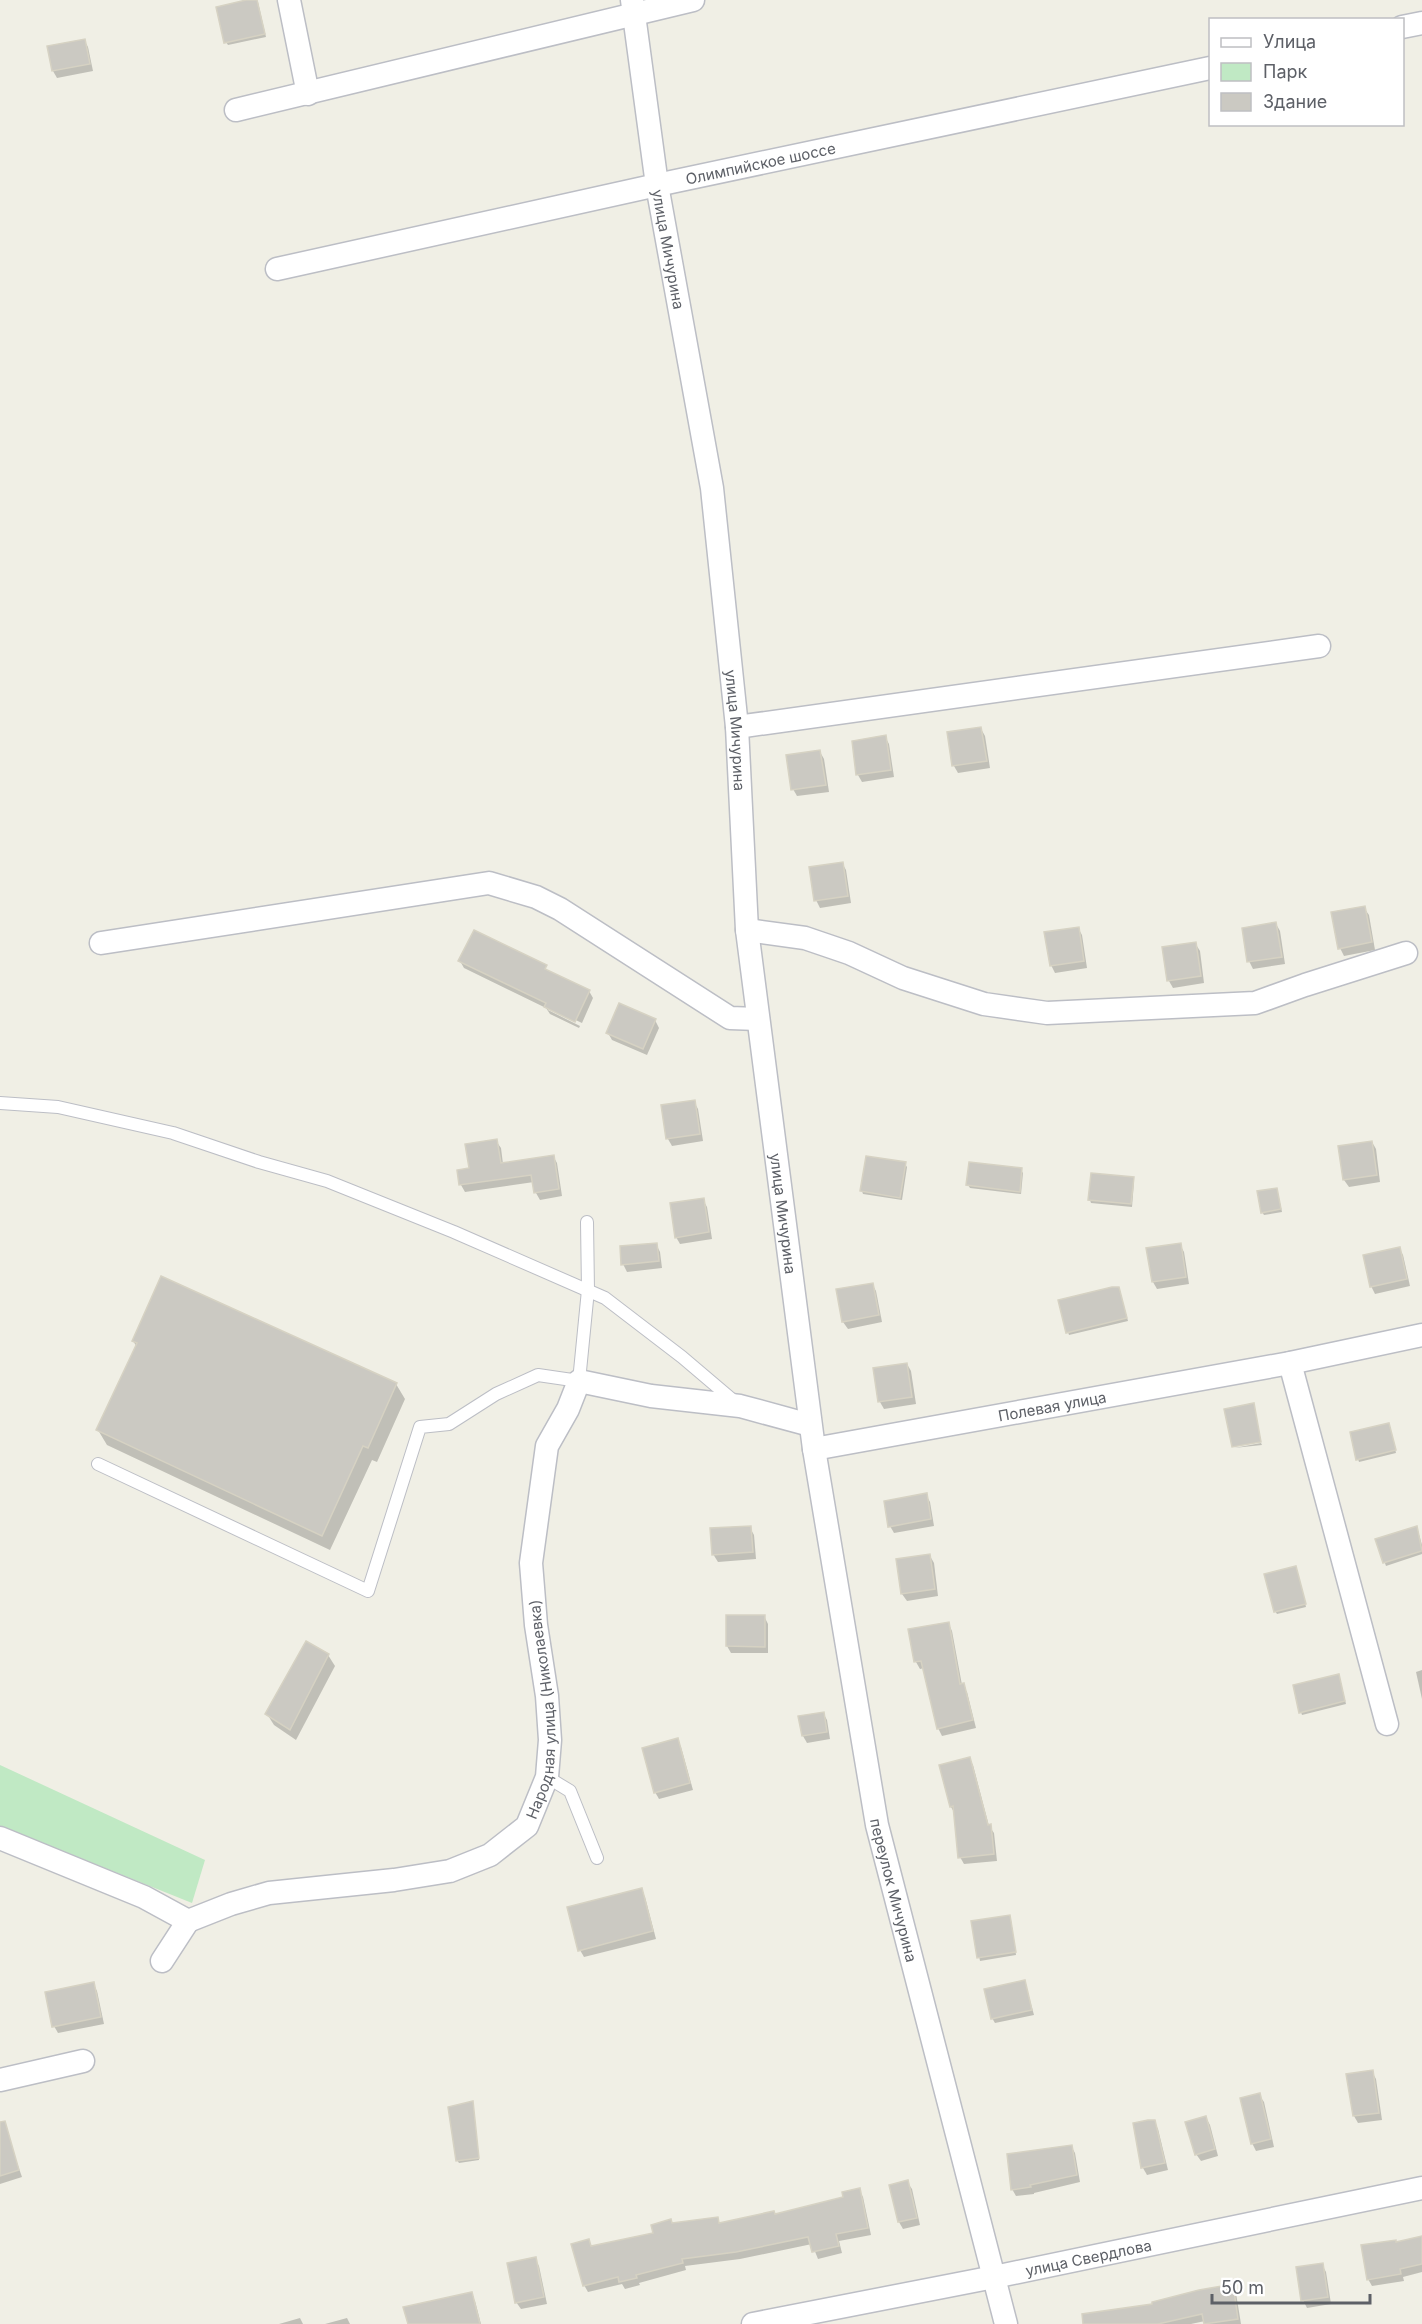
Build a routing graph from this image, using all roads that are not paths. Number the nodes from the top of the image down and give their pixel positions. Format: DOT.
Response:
graph roads {
  1 [pos="289,0"];
  2 [pos="693,0"];
  3 [pos="633,6"];
  4 [pos="1422,23"];
  5 [pos="1404,27"];
  6 [pos="1209,68"];
  7 [pos="308,94"];
  8 [pos="236,110"];
  9 [pos="657,185"];
  10 [pos="277,269"];
  11 [pos="1319,646"];
  12 [pos="737,727"];
  13 [pos="747,930"];
  14 [pos="101,943"];
  15 [pos="1406,953"];
  16 [pos="758,1019"];
  17 [pos="0,1103"];
  18 [pos="587,1222"];
  19 [pos="588,1290"];
  20 [pos="1422,1335"];
  21 [pos="1290,1363"];
  22 [pos="579,1381"];
  23 [pos="740,1406"];
  24 [pos="810,1425"];
  25 [pos="814,1449"];
  26 [pos="98,1464"];
  27 [pos="1387,1724"];
  28 [pos="547,1777"];
  29 [pos="0,1838"];
  30 [pos="597,1858"];
  31 [pos="188,1921"];
  32 [pos="162,1961"];
  33 [pos="83,2061"];
  34 [pos="0,2080"];
  35 [pos="1422,2188"];
  36 [pos="994,2277"];
  37 [pos="753,2324"];
  38 [pos="1006,2324"];
  1 -- 7 [label="street"];
  2 -- 3 [label="street"];
  3 -- 7 [label="street"];
  3 -- 9 [label="street, улица Мичурина"];
  4 -- 5 [label="street"];
  6 -- 9 [label="street, Олимпийское шоссе"];
  7 -- 8 [label="street"];
  9 -- 10 [label="street, Олимпийское шоссе"];
  9 -- 12 [label="street, улица Мичурина"];
  11 -- 12 [label="street"];
  12 -- 13 [label="street, улица Мичурина"];
  13 -- 15 [label="street"];
  13 -- 16 [label="street, улица Мичурина"];
  14 -- 16 [label="street"];
  16 -- 24 [label="street, улица Мичурина"];
  17 -- 19 [label="lane"];
  18 -- 19 [label="lane"];
  19 -- 22 [label="lane"];
  19 -- 23 [label="lane"];
  20 -- 21 [label="street, Полевая улица"];
  21 -- 25 [label="street, Полевая улица"];
  21 -- 27 [label="street"];
  22 -- 23 [label="street"];
  22 -- 26 [label="lane"];
  22 -- 28 [label="street, Народная улица (Николаевка)"];
  23 -- 24 [label="street"];
  24 -- 25 [label="street, улица Мичурина"];
  25 -- 36 [label="street, переулок Мичурина"];
  28 -- 30 [label="lane"];
  28 -- 31 [label="street, Народная улица (Николаевка)"];
  29 -- 31 [label="street"];
  31 -- 32 [label="street"];
  33 -- 34 [label="street"];
  35 -- 36 [label="street, улица Свердлова"];
  36 -- 37 [label="street, улица Свердлова"];
  36 -- 38 [label="street, переулок Мичурина"];
}
